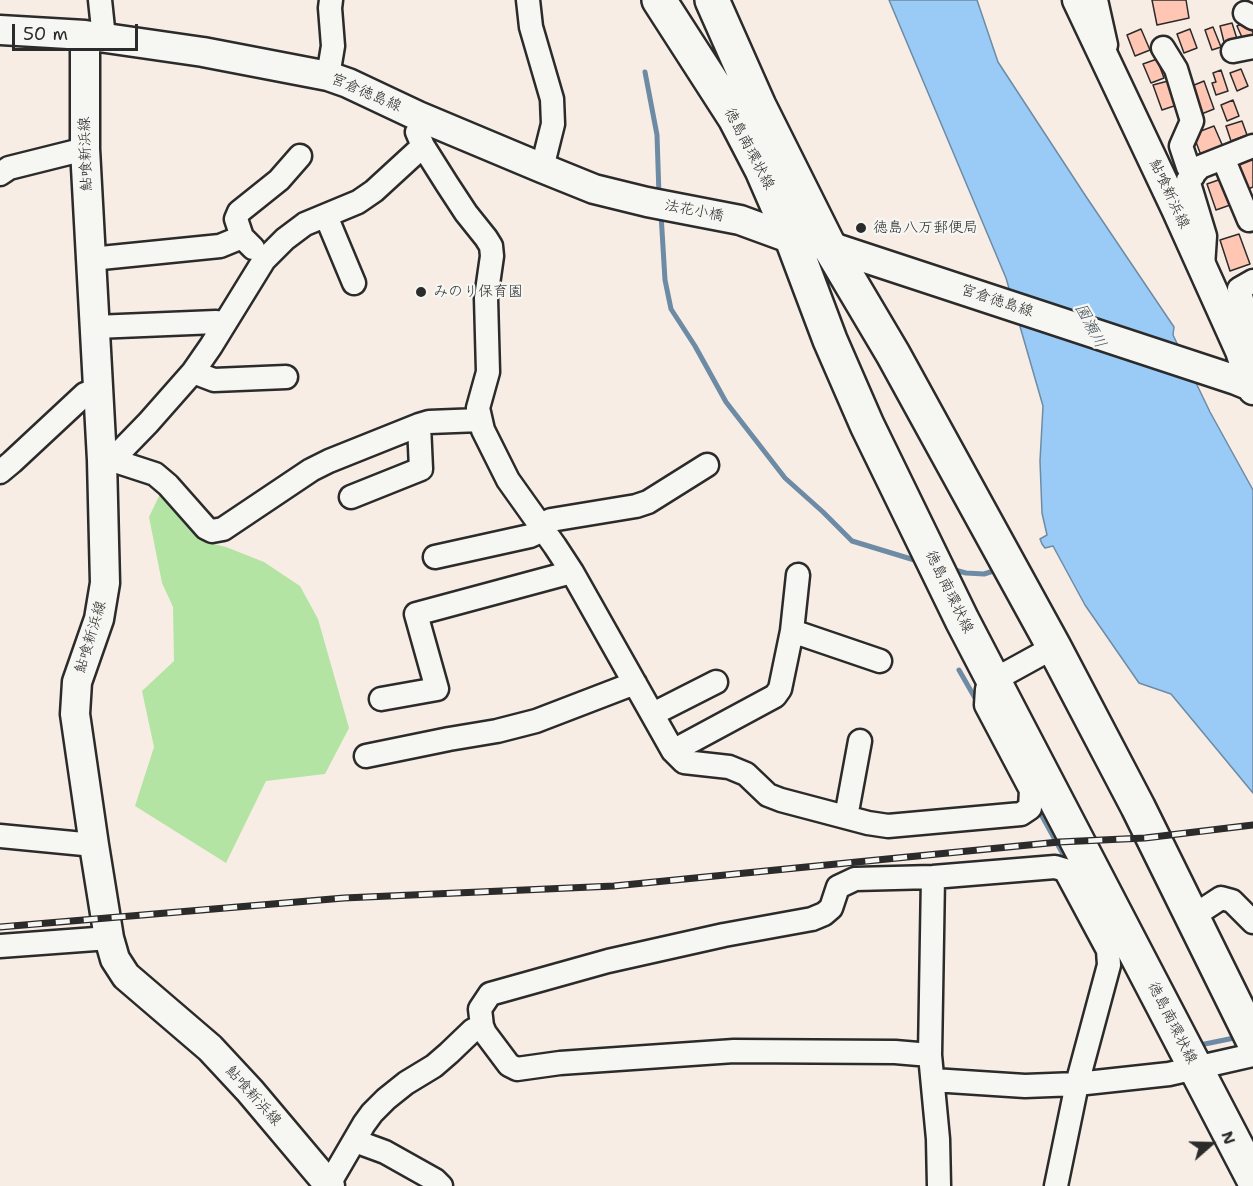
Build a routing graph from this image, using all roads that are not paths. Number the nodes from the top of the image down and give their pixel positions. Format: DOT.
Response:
graph roads {
  1 [pos="100,0"];
  2 [pos="331,0"];
  3 [pos="528,0"];
  4 [pos="659,0"];
  5 [pos="712,0"];
  6 [pos="1077,0"];
  7 [pos="1096,0"];
  8 [pos="0,30"];
  9 [pos="94,36"];
  10 [pos="1163,48"];
  11 [pos="1111,71"];
  12 [pos="328,76"];
  13 [pos="418,116"];
  14 [pos="423,146"];
  15 [pos="1253,146"];
  16 [pos="85,149"];
  17 [pos="300,156"];
  18 [pos="1223,158"];
  19 [pos="543,168"];
  20 [pos="0,174"];
  21 [pos="1193,176"];
  22 [pos="647,202"];
  23 [pos="326,216"];
  24 [pos="740,220"];
  25 [pos="1249,220"];
  26 [pos="242,237"];
  27 [pos="792,239"];
  28 [pos="829,246"];
  29 [pos="91,258"];
  30 [pos="264,260"];
  31 [pos="1203,269"];
  32 [pos="1253,281"];
  33 [pos="354,283"];
  34 [pos="223,326"];
  35 [pos="95,327"];
  36 [pos="1253,338"];
  37 [pos="193,372"];
  38 [pos="286,377"];
  39 [pos="1248,386"];
  40 [pos="98,390"];
  41 [pos="480,420"];
  42 [pos="419,425"];
  43 [pos="107,460"];
  44 [pos="707,465"];
  45 [pos="0,472"];
  46 [pos="351,497"];
  47 [pos="542,527"];
  48 [pos="435,557"];
  49 [pos="572,572"];
  50 [pos="798,575"];
  51 [pos="792,632"];
  52 [pos="1054,648"];
  53 [pos="880,661"];
  54 [pos="994,680"];
  55 [pos="716,682"];
  56 [pos="635,683"];
  57 [pos="381,699"];
  58 [pos="653,714"];
  59 [pos="860,741"];
  60 [pos="673,751"];
  61 [pos="366,756"];
  62 [pos="846,817"];
  63 [pos="0,836"];
  64 [pos="94,844"];
  65 [pos="933,877"];
  66 [pos="1192,917"];
  67 [pos="1253,922"];
  68 [pos="109,938"];
  69 [pos="0,946"];
  70 [pos="482,1026"];
  71 [pos="1253,1040"];
  72 [pos="930,1055"];
  73 [pos="1253,1055"];
  74 [pos="1195,1068"];
  75 [pos="933,1080"];
  76 [pos="1077,1084"];
  77 [pos="355,1141"];
  78 [pos="1253,1178"];
  79 [pos="330,1185"];
  80 [pos="441,1186"];
  81 [pos="939,1186"];
  82 [pos="1056,1186"];
  1 -- 9 [label="street"];
  2 -- 12 [label="street"];
  3 -- 19 [label="street"];
  4 -- 27 [label="highway, 徳島南環状線"];
  5 -- 28 [label="highway, 徳島南環状線"];
  6 -- 11 [label="main road, 鮎喰新浜線"];
  7 -- 11 [label="street"];
  8 -- 9 [label="main road, 宮倉徳島線"];
  9 -- 12 [label="main road, 宮倉徳島線"];
  9 -- 16 [label="main road, 鮎喰新浜線"];
  10 -- 21 [label="street"];
  11 -- 31 [label="main road, 鮎喰新浜線"];
  12 -- 13 [label="main road, 宮倉徳島線"];
  13 -- 14 [label="street"];
  13 -- 19 [label="main road, 宮倉徳島線"];
  14 -- 23 [label="street"];
  14 -- 41 [label="street"];
  15 -- 18 [label="street"];
  16 -- 20 [label="street"];
  16 -- 29 [label="main road, 鮎喰新浜線"];
  17 -- 26 [label="street"];
  18 -- 21 [label="street"];
  18 -- 25 [label="street"];
  19 -- 22 [label="main road, 宮倉徳島線"];
  21 -- 31 [label="street"];
  22 -- 24 [label="main road, 法花小橋"];
  23 -- 30 [label="street"];
  23 -- 33 [label="street"];
  24 -- 27 [label="main road, 宮倉徳島線"];
  26 -- 29 [label="street"];
  26 -- 30 [label="street"];
  27 -- 28 [label="main road, 宮倉徳島線"];
  27 -- 54 [label="highway, 徳島南環状線"];
  28 -- 39 [label="main road, 宮倉徳島線"];
  28 -- 52 [label="highway, 徳島南環状線"];
  29 -- 35 [label="main road, 鮎喰新浜線"];
  30 -- 34 [label="street"];
  31 -- 39 [label="main road, 鮎喰新浜線"];
  32 -- 36 [label="street"];
  34 -- 35 [label="street"];
  34 -- 37 [label="street"];
  35 -- 40 [label="main road, 鮎喰新浜線"];
  37 -- 38 [label="street"];
  37 -- 43 [label="street"];
  40 -- 43 [label="main road, 鮎喰新浜線"];
  40 -- 45 [label="street"];
  41 -- 42 [label="street"];
  41 -- 47 [label="street"];
  42 -- 43 [label="street"];
  42 -- 46 [label="street"];
  43 -- 64 [label="main road, 鮎喰新浜線"];
  44 -- 47 [label="street"];
  47 -- 48 [label="street"];
  47 -- 49 [label="street"];
  49 -- 56 [label="street"];
  49 -- 57 [label="street"];
  50 -- 51 [label="street"];
  51 -- 53 [label="street"];
  51 -- 60 [label="street"];
  52 -- 54 [label="street"];
  52 -- 66 [label="highway, 徳島南環状線"];
  54 -- 62 [label="street"];
  54 -- 74 [label="highway, 徳島南環状線"];
  55 -- 58 [label="street"];
  56 -- 58 [label="street"];
  56 -- 61 [label="street"];
  58 -- 60 [label="street"];
  59 -- 62 [label="street"];
  60 -- 62 [label="street"];
  63 -- 64 [label="street"];
  64 -- 68 [label="main road, 鮎喰新浜線"];
  65 -- 70 [label="street"];
  65 -- 72 [label="street"];
  65 -- 76 [label="street"];
  66 -- 67 [label="street"];
  66 -- 71 [label="highway, 徳島南環状線"];
  68 -- 69 [label="street"];
  68 -- 79 [label="main road, 鮎喰新浜線"];
  70 -- 72 [label="street"];
  70 -- 77 [label="street"];
  72 -- 75 [label="street"];
  73 -- 74 [label="street"];
  74 -- 76 [label="street"];
  74 -- 78 [label="highway, 徳島南環状線"];
  75 -- 76 [label="street"];
  75 -- 81 [label="street"];
  76 -- 82 [label="street"];
  77 -- 79 [label="street"];
  77 -- 80 [label="street"];
}
